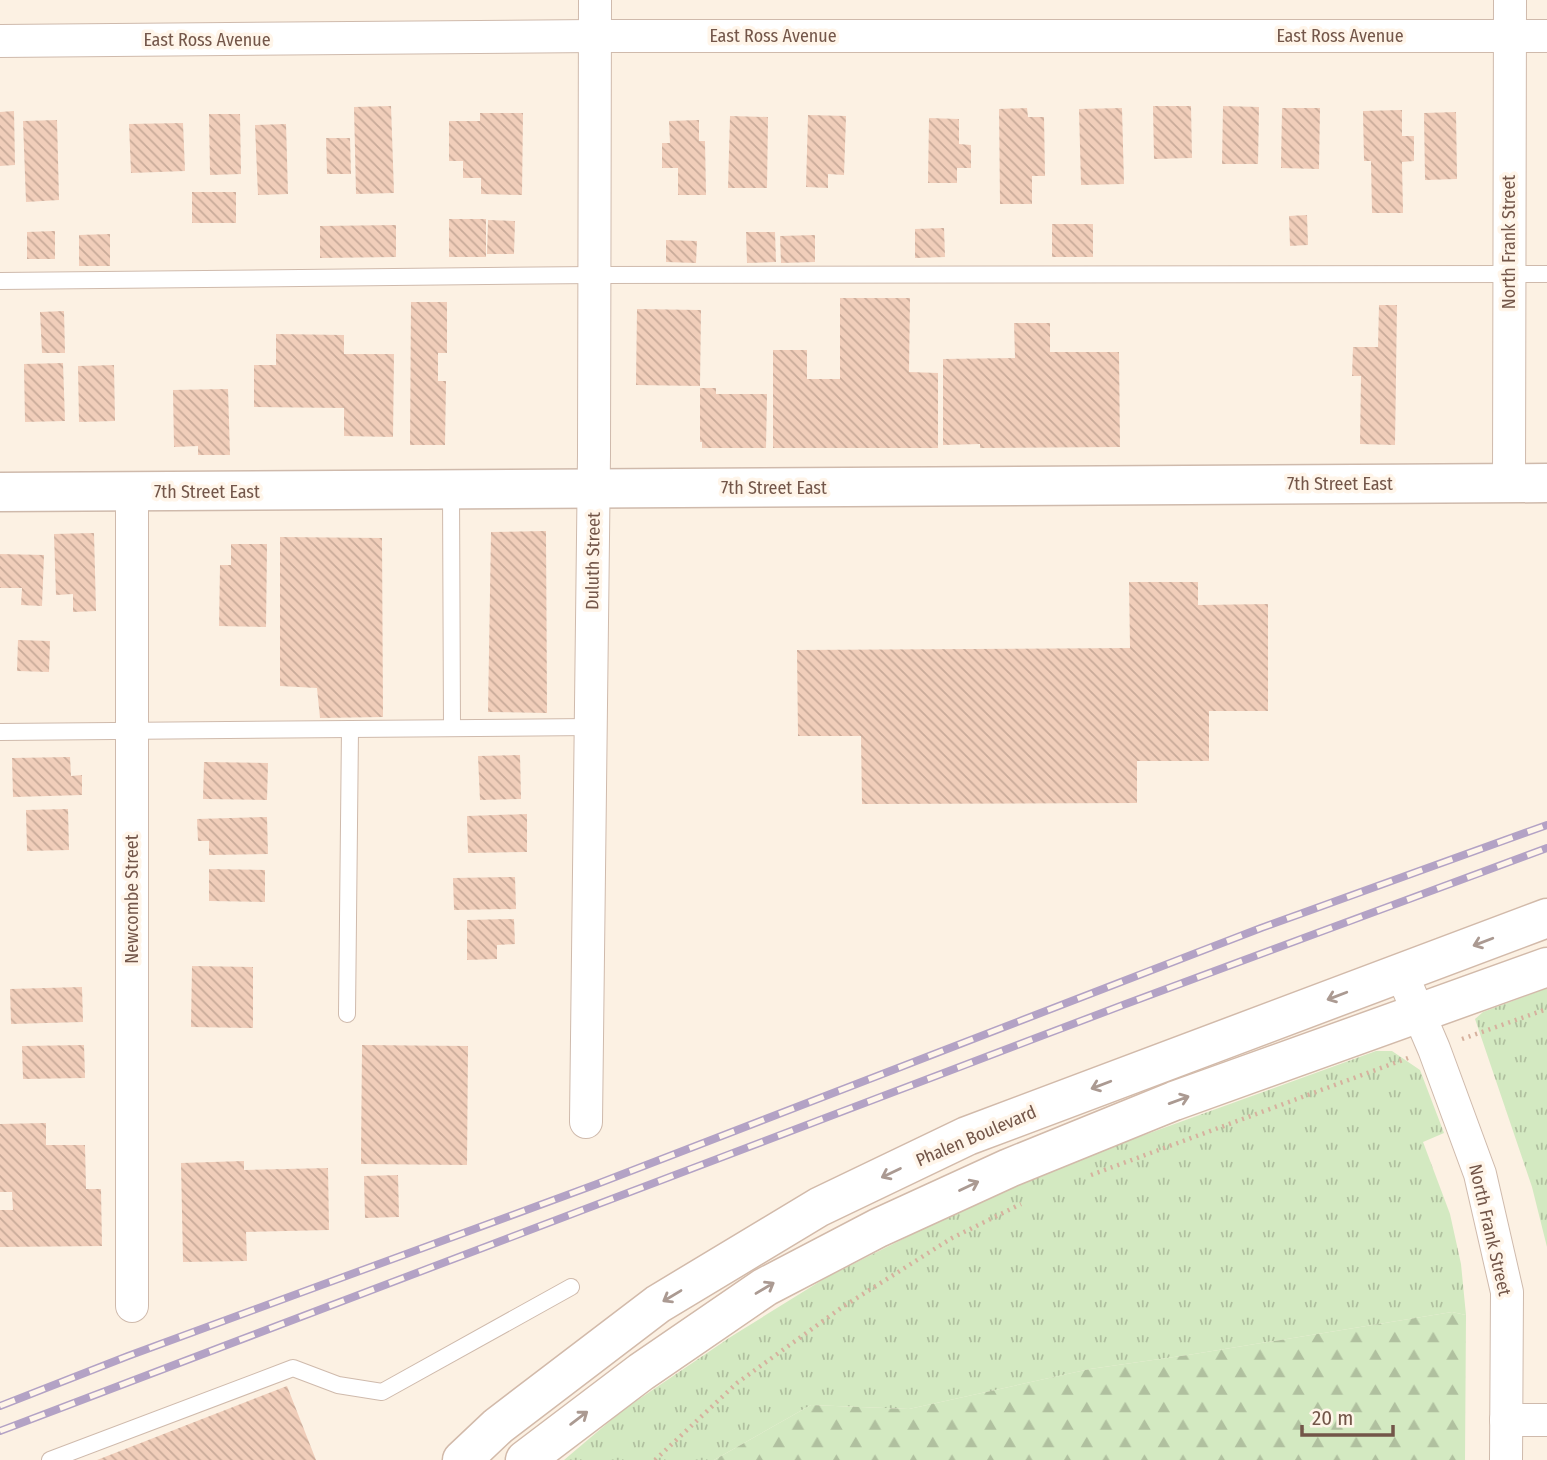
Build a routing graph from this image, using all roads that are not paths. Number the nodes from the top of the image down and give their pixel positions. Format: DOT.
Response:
graph roads {
  1 [pos="594,0"];
  2 [pos="1510,0"];
  3 [pos="594,36"];
  4 [pos="1510,36"];
  5 [pos="1547,36"];
  6 [pos="0,41"];
  7 [pos="1509,274"];
  8 [pos="1547,274"];
  9 [pos="594,275"];
  10 [pos="0,281"];
  11 [pos="1509,483"];
  12 [pos="1547,484"];
  13 [pos="593,489"];
  14 [pos="451,490"];
  15 [pos="0,492"];
  16 [pos="132,492"];
  17 [pos="590,727"];
  18 [pos="452,728"];
  19 [pos="351,729"];
  20 [pos="0,732"];
  21 [pos="132,732"];
  22 [pos="1547,918"];
  23 [pos="1547,967"];
  24 [pos="1401,972"];
  25 [pos="1419,1013"];
  26 [pos="347,1014"];
  27 [pos="586,1122"];
  28 [pos="571,1287"];
  29 [pos="132,1306"];
  30 [pos="1506,1420"];
  31 [pos="1547,1420"];
  32 [pos="50,1460"];
  33 [pos="462,1460"];
  34 [pos="525,1460"];
  35 [pos="1506,1460"];
  1 -- 3 [label="street, Duluth Street"];
  2 -- 4 [label="street, North Frank Street"];
  3 -- 4 [label="street, East Ross Avenue"];
  3 -- 6 [label="street, East Ross Avenue"];
  3 -- 9 [label="street, Duluth Street"];
  4 -- 5 [label="street, East Ross Avenue"];
  4 -- 7 [label="street, North Frank Street"];
  7 -- 8 [label="lane"];
  7 -- 9 [label="lane"];
  7 -- 11 [label="street, North Frank Street"];
  9 -- 10 [label="lane"];
  9 -- 13 [label="street, Duluth Street"];
  11 -- 12 [label="main road, 7th Street East"];
  11 -- 13 [label="main road, 7th Street East"];
  13 -- 14 [label="main road, 7th Street East"];
  13 -- 17 [label="street, Duluth Street"];
  14 -- 16 [label="main road, 7th Street East"];
  14 -- 18 [label="lane"];
  15 -- 16 [label="main road, 7th Street East"];
  16 -- 21 [label="street, Newcombe Street"];
  17 -- 18 [label="lane"];
  17 -- 27 [label="street, Duluth Street"];
  18 -- 19 [label="lane"];
  19 -- 21 [label="lane"];
  19 -- 26 [label="lane"];
  20 -- 21 [label="lane"];
  21 -- 29 [label="street, Newcombe Street"];
  22 -- 24 [label="main road, Phalen Boulevard, one-way"];
  23 -- 25 [label="main road"];
  24 -- 25 [label="street, North Frank Street"];
  24 -- 33 [label="main road, Phalen Boulevard, one-way"];
  25 -- 30 [label="street, North Frank Street"];
  34 -- 25 [label="main road, one-way"];
  28 -- 32 [label="lane"];
  30 -- 31 [label="street"];
  30 -- 35 [label="street, North Frank Street"];
}
